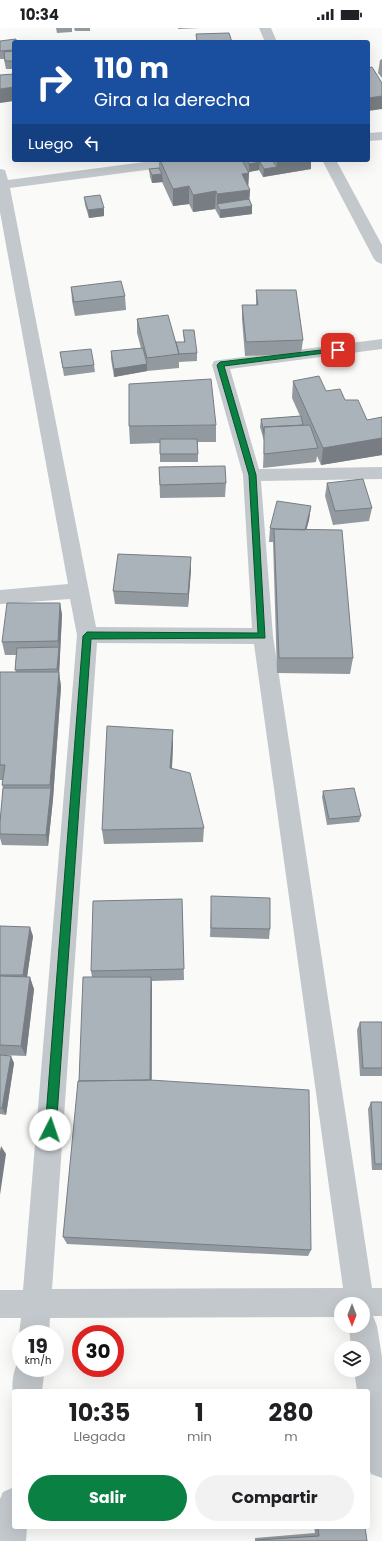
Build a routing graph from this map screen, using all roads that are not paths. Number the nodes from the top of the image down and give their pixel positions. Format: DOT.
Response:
graph roads {
  1 [pos="265,28"];
  2 [pos="270,40"];
  3 [pos="382,136"];
  4 [pos="370,137"];
  5 [pos="171,162"];
  6 [pos="330,162"];
  7 [pos="1,179"];
  8 [pos="382,259"];
  9 [pos="382,344"];
  10 [pos="382,473"];
  11 [pos="252,475"];
  12 [pos="78,591"];
  13 [pos="0,597"];
  14 [pos="87,636"];
  15 [pos="262,636"];
  16 [pos="364,1297"];
  17 [pos="0,1304"];
  18 [pos="38,1305"];
  19 [pos="334,1308"];
  20 [pos="35,1325"];
  21 [pos="369,1333"];
  22 [pos="29,1377"];
  23 [pos="27,1389"];
  24 [pos="382,1463"];
  25 [pos="12,1522"];
  26 [pos="10,1541"];
  1 -- 2 [label="street"];
  3 -- 4 [label="street"];
  5 -- 7 [label="street"];
  6 -- 8 [label="street"];
  7 -- 12 [label="street"];
  9 -- 11 [label="street"];
  10 -- 11 [label="street"];
  11 -- 15 [label="street"];
  12 -- 13 [label="street"];
  12 -- 14 [label="street"];
  14 -- 15 [label="street"];
  14 -- 18 [label="street"];
  15 -- 16 [label="street"];
  17 -- 18 [label="street"];
  18 -- 19 [label="street"];
  18 -- 20 [label="street"];
  21 -- 24 [label="street"];
  22 -- 23 [label="street"];
  25 -- 26 [label="street"];
}
